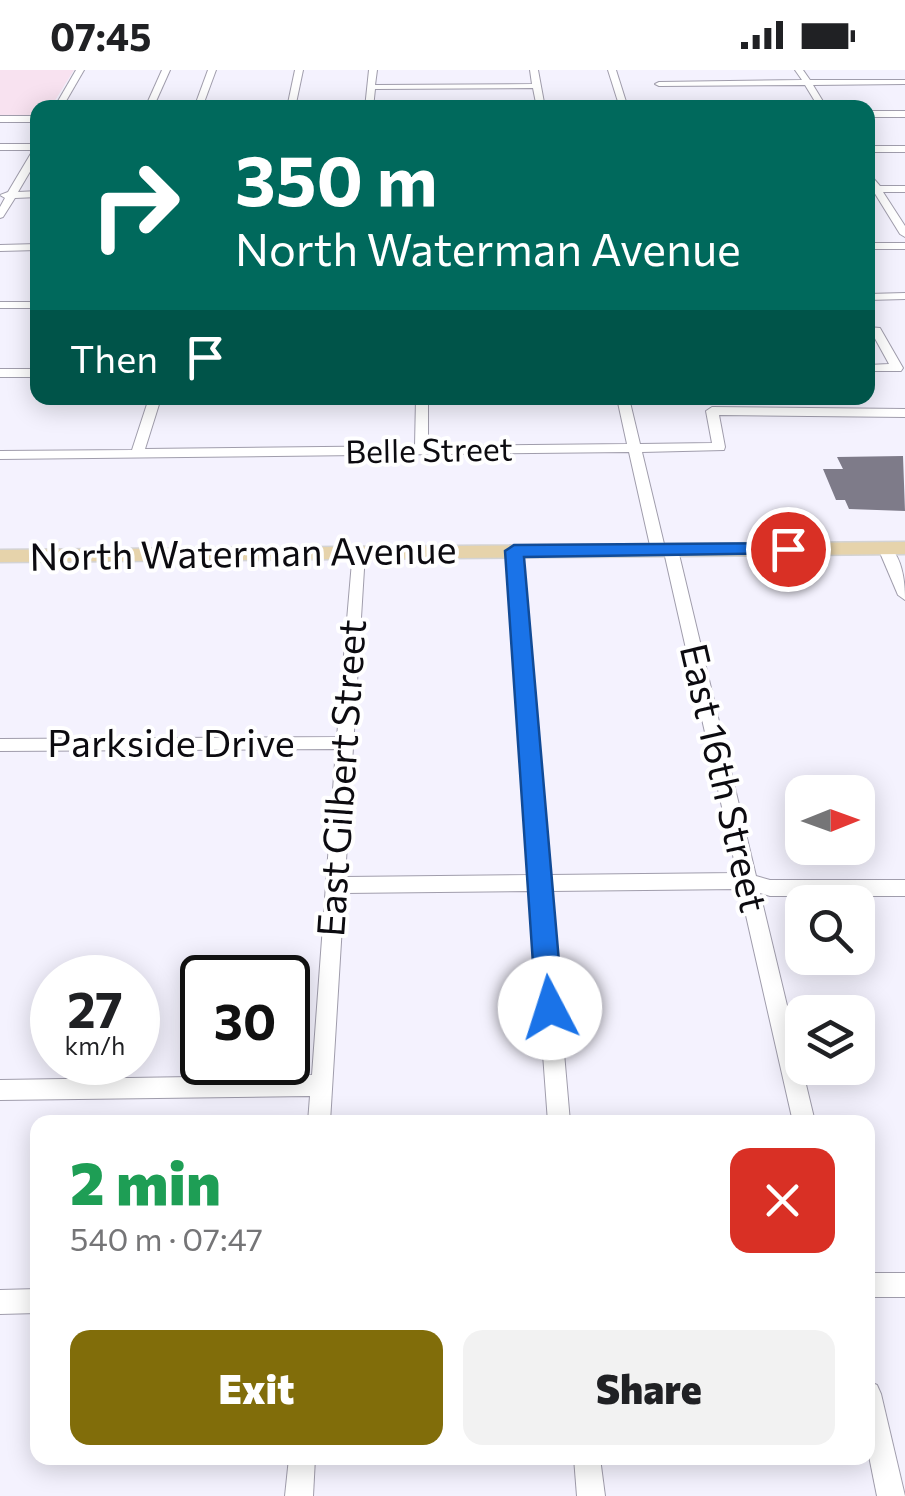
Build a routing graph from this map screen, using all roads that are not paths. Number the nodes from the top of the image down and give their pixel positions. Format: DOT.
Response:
graph roads {
  1 [pos="80,70"];
  2 [pos="166,70"];
  3 [pos="212,70"];
  4 [pos="298,70"];
  5 [pos="373,70"];
  6 [pos="534,70"];
  7 [pos="612,70"];
  8 [pos="798,70"];
  9 [pos="905,82"];
  10 [pos="807,83"];
  11 [pos="659,84"];
  12 [pos="537,86"];
  13 [pos="372,87"];
  14 [pos="63,100"];
  15 [pos="153,100"];
  16 [pos="201,100"];
  17 [pos="292,100"];
  18 [pos="370,100"];
  19 [pos="540,100"];
  20 [pos="621,100"];
  21 [pos="818,100"];
  22 [pos="875,114"];
  23 [pos="905,114"];
  24 [pos="0,119"];
  25 [pos="30,119"];
  26 [pos="0,147"];
  27 [pos="30,148"];
  28 [pos="875,149"];
  29 [pos="905,149"];
  30 [pos="30,160"];
  31 [pos="905,188"];
  32 [pos="875,189"];
  33 [pos="875,193"];
  34 [pos="6,194"];
  35 [pos="0,215"];
  36 [pos="905,234"];
  37 [pos="875,246"];
  38 [pos="905,246"];
  39 [pos="30,247"];
  40 [pos="0,248"];
  41 [pos="905,296"];
  42 [pos="875,297"];
  43 [pos="0,305"];
  44 [pos="30,305"];
  45 [pos="875,330"];
  46 [pos="875,368"];
  47 [pos="897,368"];
  48 [pos="0,373"];
  49 [pos="30,373"];
  50 [pos="905,384"];
  51 [pos="152,405"];
  52 [pos="422,405"];
  53 [pos="624,405"];
  54 [pos="798,405"];
  55 [pos="815,405"];
  56 [pos="905,413"];
  57 [pos="634,448"];
  58 [pos="422,451"];
  59 [pos="137,454"];
  60 [pos="0,455"];
  61 [pos="895,548"];
  62 [pos="664,550"];
  63 [pos="514,551"];
  64 [pos="358,553"];
  65 [pos="0,556"];
  66 [pos="905,595"];
  67 [pos="343,743"];
  68 [pos="0,745"];
  69 [pos="746,881"];
  70 [pos="539,883"];
  71 [pos="336,885"];
  72 [pos="905,888"];
  73 [pos="320,1085"];
  74 [pos="0,1090"];
  75 [pos="318,1115"];
  76 [pos="558,1115"];
  77 [pos="802,1115"];
  78 [pos="905,1284"];
  79 [pos="875,1285"];
  80 [pos="30,1301"];
  81 [pos="0,1302"];
  82 [pos="875,1425"];
  83 [pos="301,1465"];
  84 [pos="588,1465"];
  85 [pos="299,1496"];
  86 [pos="590,1496"];
  87 [pos="891,1496"];
  1 -- 14 [label="street"];
  2 -- 15 [label="street"];
  3 -- 16 [label="street"];
  4 -- 17 [label="street"];
  5 -- 13 [label="street"];
  6 -- 12 [label="street"];
  7 -- 20 [label="street"];
  8 -- 10 [label="street"];
  9 -- 10 [label="street"];
  10 -- 11 [label="street"];
  10 -- 21 [label="street"];
  12 -- 13 [label="street"];
  12 -- 19 [label="street"];
  13 -- 18 [label="street"];
  22 -- 23 [label="street"];
  24 -- 25 [label="street"];
  26 -- 27 [label="street"];
  28 -- 29 [label="street"];
  30 -- 34 [label="street"];
  31 -- 32 [label="street"];
  33 -- 36 [label="street"];
  34 -- 35 [label="street"];
  37 -- 38 [label="street"];
  39 -- 40 [label="street"];
  41 -- 42 [label="street"];
  43 -- 44 [label="street"];
  45 -- 47 [label="street"];
  46 -- 47 [label="street"];
  47 -- 50 [label="street"];
  48 -- 49 [label="street"];
  51 -- 59 [label="street"];
  52 -- 58 [label="street"];
  53 -- 57 [label="street, East 16th Street"];
  54 -- 57 [label="street, Belle Street"];
  55 -- 56 [label="street"];
  57 -- 58 [label="street, Belle Street"];
  57 -- 62 [label="street, East 16th Street"];
  58 -- 59 [label="street, Belle Street"];
  59 -- 60 [label="street, Belle Street"];
  61 -- 62 [label="main road, North Waterman Avenue"];
  61 -- 66 [label="street"];
  62 -- 63 [label="main road, North Waterman Avenue"];
  62 -- 69 [label="street, East 16th Street"];
  63 -- 64 [label="main road, North Waterman Avenue"];
  63 -- 70 [label="street"];
  64 -- 65 [label="main road, North Waterman Avenue"];
  64 -- 67 [label="street, East Gilbert Street"];
  67 -- 68 [label="street, Parkside Drive"];
  67 -- 71 [label="street, East Gilbert Street"];
  69 -- 70 [label="street"];
  69 -- 72 [label="street"];
  69 -- 77 [label="street, East 16th Street"];
  70 -- 71 [label="street"];
  70 -- 76 [label="street"];
  71 -- 73 [label="street, East Gilbert Street"];
  73 -- 74 [label="street"];
  73 -- 75 [label="street, East Gilbert Street"];
  78 -- 79 [label="street"];
  80 -- 81 [label="street"];
  82 -- 87 [label="street"];
  83 -- 85 [label="street"];
  84 -- 86 [label="street"];
}
